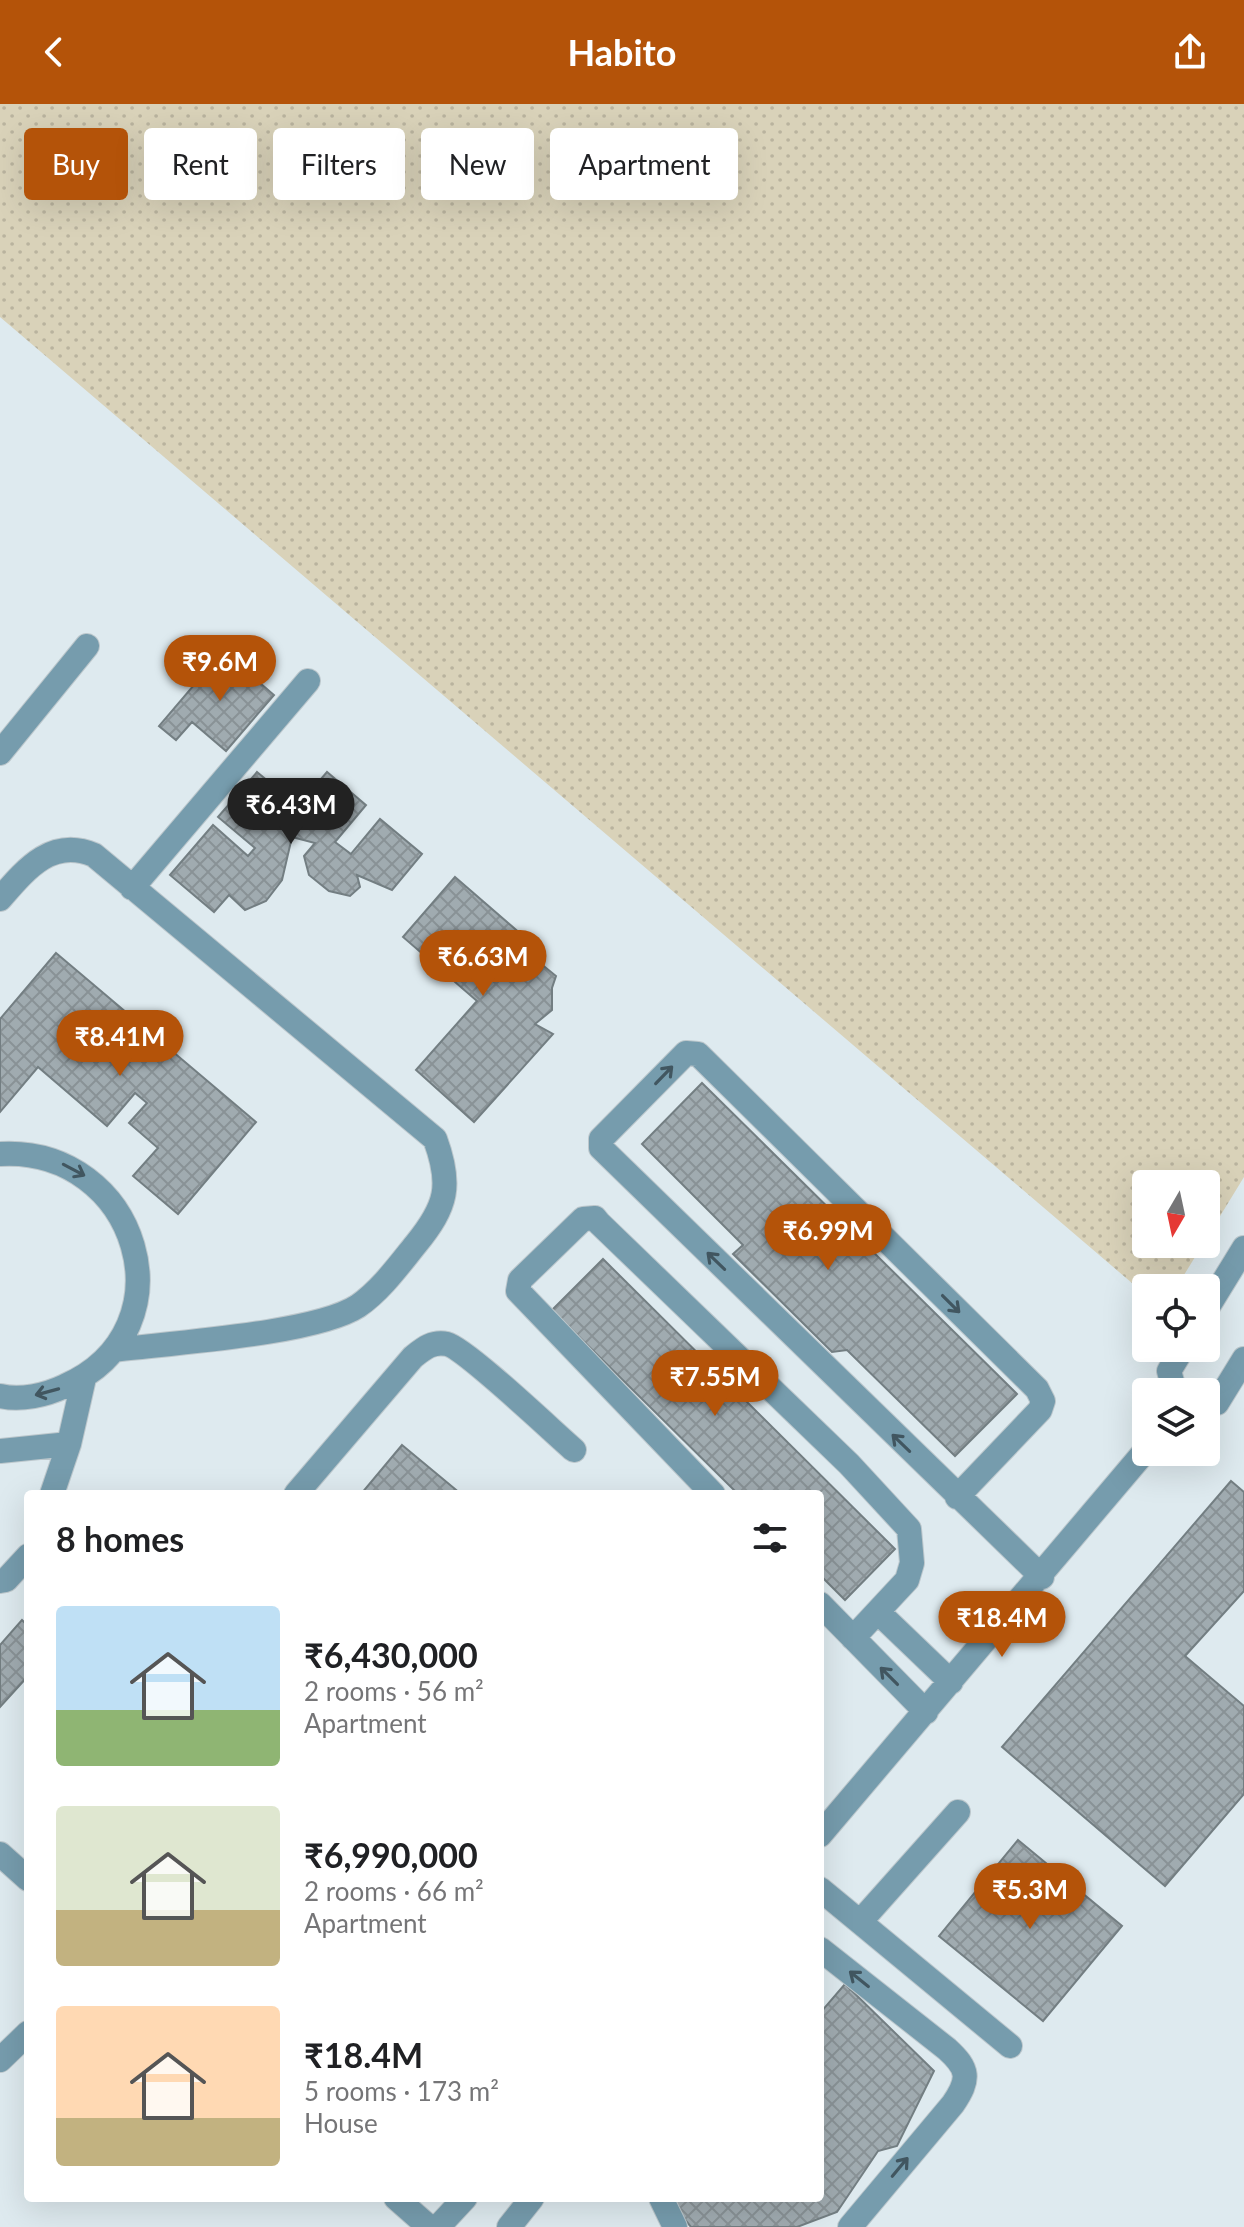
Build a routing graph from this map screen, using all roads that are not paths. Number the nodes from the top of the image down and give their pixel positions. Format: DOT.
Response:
graph roads {
  1 [pos="87,646"];
  2 [pos="308,681"];
  3 [pos="0,753"];
  4 [pos="132,888"];
  5 [pos="0,899"];
  6 [pos="0,1154"];
  7 [pos="1244,1248"];
  8 [pos="1220,1287"];
  9 [pos="114,1350"];
  10 [pos="1244,1359"];
  11 [pos="84,1378"];
  12 [pos="0,1396"];
  13 [pos="1220,1398"];
  14 [pos="69,1444"];
  15 [pos="574,1450"];
  16 [pos="0,1451"];
  17 [pos="1133,1466"];
  18 [pos="53,1490"];
  19 [pos="299,1490"];
  20 [pos="709,1490"];
  21 [pos="957,1497"];
  22 [pos="24,1560"];
  23 [pos="1042,1577"];
  24 [pos="0,1581"];
  25 [pos="824,1608"];
  26 [pos="879,1613"];
  27 [pos="853,1638"];
  28 [pos="951,1682"];
  29 [pos="926,1712"];
  30 [pos="958,1812"];
  31 [pos="824,1830"];
  32 [pos="0,1854"];
  33 [pos="24,1875"];
  34 [pos="824,1892"];
  35 [pos="860,1922"];
  36 [pos="824,1956"];
  37 [pos="24,2037"];
  38 [pos="1010,2046"];
  39 [pos="0,2060"];
  40 [pos="401,2202"];
  41 [pos="461,2202"];
  42 [pos="529,2202"];
  43 [pos="663,2202"];
  44 [pos="429,2227"];
  45 [pos="438,2227"];
  46 [pos="509,2227"];
  47 [pos="675,2227"];
  48 [pos="850,2227"];
  1 -- 3 [label="street"];
  2 -- 4 [label="street"];
  4 -- 5 [label="street"];
  4 -- 9 [label="street"];
  6 -- 9 [label="street, one-way"];
  7 -- 8 [label="street"];
  9 -- 11 [label="street"];
  10 -- 13 [label="street"];
  11 -- 12 [label="street, one-way"];
  11 -- 14 [label="street"];
  14 -- 16 [label="street"];
  14 -- 18 [label="street"];
  15 -- 19 [label="street"];
  17 -- 23 [label="street"];
  20 -- 26 [label="street"];
  21 -- 21 [label="street, one-way"];
  21 -- 23 [label="street"];
  22 -- 24 [label="street"];
  23 -- 28 [label="street"];
  25 -- 27 [label="street"];
  26 -- 27 [label="street"];
  26 -- 28 [label="street"];
  29 -- 27 [label="street, one-way"];
  28 -- 29 [label="street"];
  29 -- 31 [label="street"];
  30 -- 35 [label="street"];
  32 -- 33 [label="street"];
  34 -- 35 [label="street"];
  35 -- 38 [label="street"];
  48 -- 36 [label="street, one-way"];
  37 -- 39 [label="street"];
  40 -- 44 [label="street"];
  41 -- 45 [label="street"];
  42 -- 46 [label="street"];
  43 -- 47 [label="street"];
}
